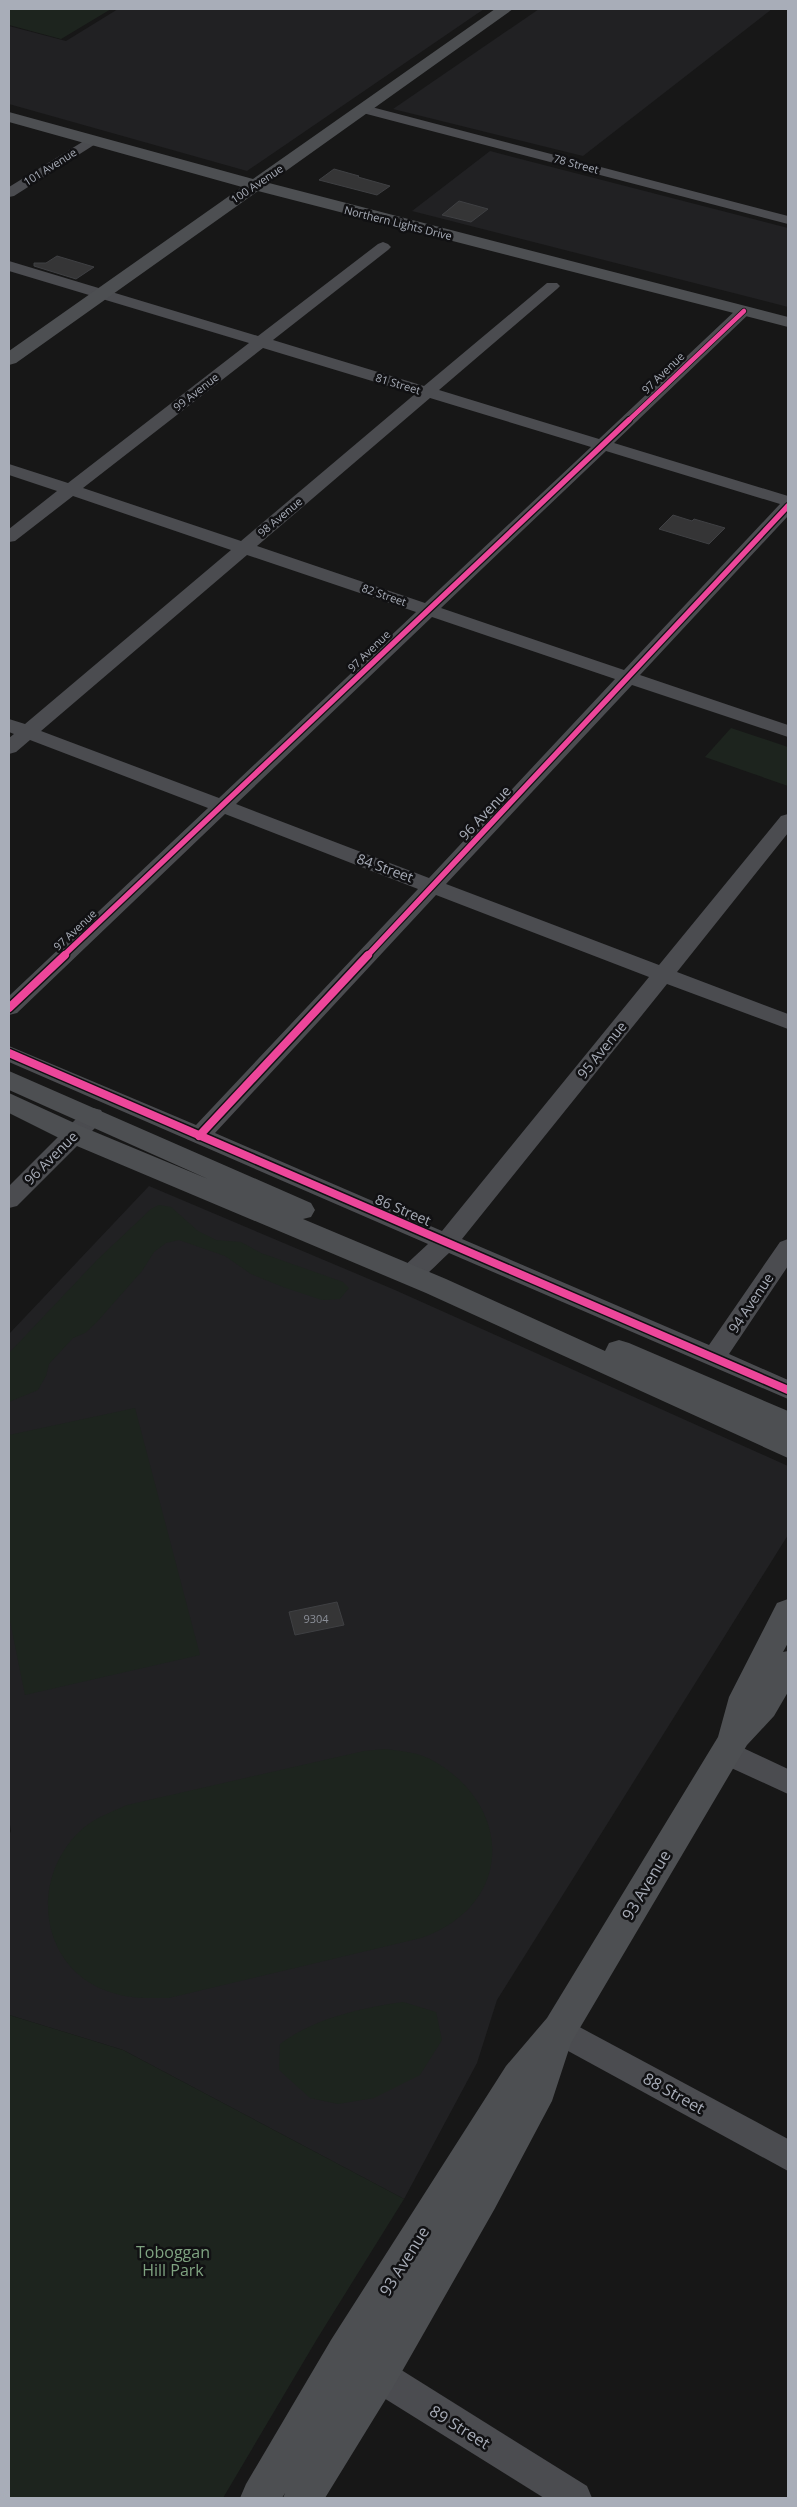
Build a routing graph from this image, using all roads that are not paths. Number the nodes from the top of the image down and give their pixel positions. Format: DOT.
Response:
graph roads {
  1 [pos="505,9"];
  2 [pos="364,109"];
  3 [pos="9,117"];
  4 [pos="92,140"];
  5 [pos="255,185"];
  6 [pos="9,193"];
  7 [pos="788,220"];
  8 [pos="383,247"];
  9 [pos="9,266"];
  10 [pos="552,286"];
  11 [pos="101,294"];
  12 [pos="744,311"];
  13 [pos="788,322"];
  14 [pos="260,342"];
  15 [pos="9,359"];
  16 [pos="426,392"];
  17 [pos="603,446"];
  18 [pos="9,469"];
  19 [pos="69,490"];
  20 [pos="788,502"];
  21 [pos="788,506"];
  22 [pos="9,537"];
  23 [pos="244,548"];
  24 [pos="428,610"];
  25 [pos="628,678"];
  26 [pos="18,729"];
  27 [pos="788,732"];
  28 [pos="9,748"];
  29 [pos="222,807"];
  30 [pos="788,820"];
  31 [pos="434,886"];
  32 [pos="664,974"];
  33 [pos="9,1008"];
  34 [pos="788,1022"];
  35 [pos="9,1053"];
  36 [pos="9,1080"];
  37 [pos="9,1102"];
  38 [pos="84,1125"];
  39 [pos="200,1136"];
  40 [pos="9,1200"];
  41 [pos="446,1242"];
  42 [pos="788,1248"];
  43 [pos="415,1270"];
  44 [pos="713,1358"];
  45 [pos="788,1390"];
  46 [pos="788,1423"];
  47 [pos="788,1447"];
  48 [pos="788,1612"];
  49 [pos="788,1664"];
  50 [pos="730,1746"];
  51 [pos="788,1782"];
  52 [pos="559,2030"];
  53 [pos="788,2156"];
  54 [pos="345,2354"];
  55 [pos="378,2375"];
  56 [pos="260,2498"];
  57 [pos="303,2498"];
  58 [pos="575,2498"];
  1 -- 2 [label="main road, 100 Avenue"];
  2 -- 5 [label="main road, 100 Avenue"];
  2 -- 7 [label="street, 78 Street"];
  3 -- 4 [label="main road, Northern Lights Drive"];
  4 -- 5 [label="main road, Northern Lights Drive"];
  4 -- 6 [label="street, 101 Avenue"];
  5 -- 11 [label="main road, 100 Avenue"];
  5 -- 12 [label="main road, Northern Lights Drive"];
  8 -- 14 [label="street, 99 Avenue"];
  9 -- 11 [label="street, 81 Street"];
  10 -- 16 [label="street, 98 Avenue"];
  11 -- 14 [label="street, 81 Street"];
  11 -- 15 [label="main road, 100 Avenue"];
  12 -- 13 [label="main road, Northern Lights Drive"];
  12 -- 17 [label="street, 97 Avenue"];
  14 -- 16 [label="street, 81 Street"];
  14 -- 19 [label="street, 99 Avenue"];
  16 -- 17 [label="street, 81 Street"];
  16 -- 23 [label="street, 98 Avenue"];
  17 -- 20 [label="street, 81 Street"];
  17 -- 24 [label="street, 97 Avenue"];
  18 -- 19 [label="street, 82 Street"];
  19 -- 22 [label="street, 99 Avenue"];
  19 -- 23 [label="street, 82 Street"];
  21 -- 25 [label="street, 96 Avenue"];
  23 -- 24 [label="street, 82 Street"];
  23 -- 26 [label="street, 98 Avenue"];
  24 -- 25 [label="street, 82 Street"];
  24 -- 29 [label="street, 97 Avenue"];
  25 -- 27 [label="street, 82 Street"];
  25 -- 31 [label="street, 96 Avenue"];
  26 -- 28 [label="street, 98 Avenue"];
  26 -- 29 [label="street, 84 Street"];
  29 -- 31 [label="street, 84 Street"];
  29 -- 33 [label="street, 97 Avenue"];
  30 -- 32 [label="street, 95 Avenue"];
  31 -- 32 [label="street, 84 Street"];
  31 -- 39 [label="street, 96 Avenue"];
  32 -- 34 [label="street, 84 Street"];
  32 -- 41 [label="street, 95 Avenue"];
  35 -- 39 [label="street, 86 Street"];
  36 -- 38 [label="main road"];
  37 -- 38 [label="main road"];
  38 -- 40 [label="street, 96 Avenue"];
  38 -- 43 [label="main road"];
  39 -- 41 [label="street, 86 Street"];
  41 -- 43 [label="street, 95 Avenue"];
  41 -- 44 [label="street, 86 Street"];
  42 -- 44 [label="street, 94 Avenue"];
  43 -- 46 [label="main road"];
  43 -- 47 [label="main road"];
  44 -- 45 [label="street, 86 Street"];
  48 -- 50 [label="main road, 93 Avenue"];
  49 -- 50 [label="main road, 93 Avenue"];
  50 -- 51 [label="street"];
  50 -- 52 [label="main road, 93 Avenue"];
  52 -- 53 [label="street, 88 Street"];
  52 -- 54 [label="main road, 93 Avenue"];
  52 -- 55 [label="main road, 93 Avenue"];
  54 -- 55 [label="street, 89 Street"];
  54 -- 56 [label="main road, 93 Avenue"];
  55 -- 57 [label="main road, 93 Avenue"];
  55 -- 58 [label="street, 89 Street"];
}
